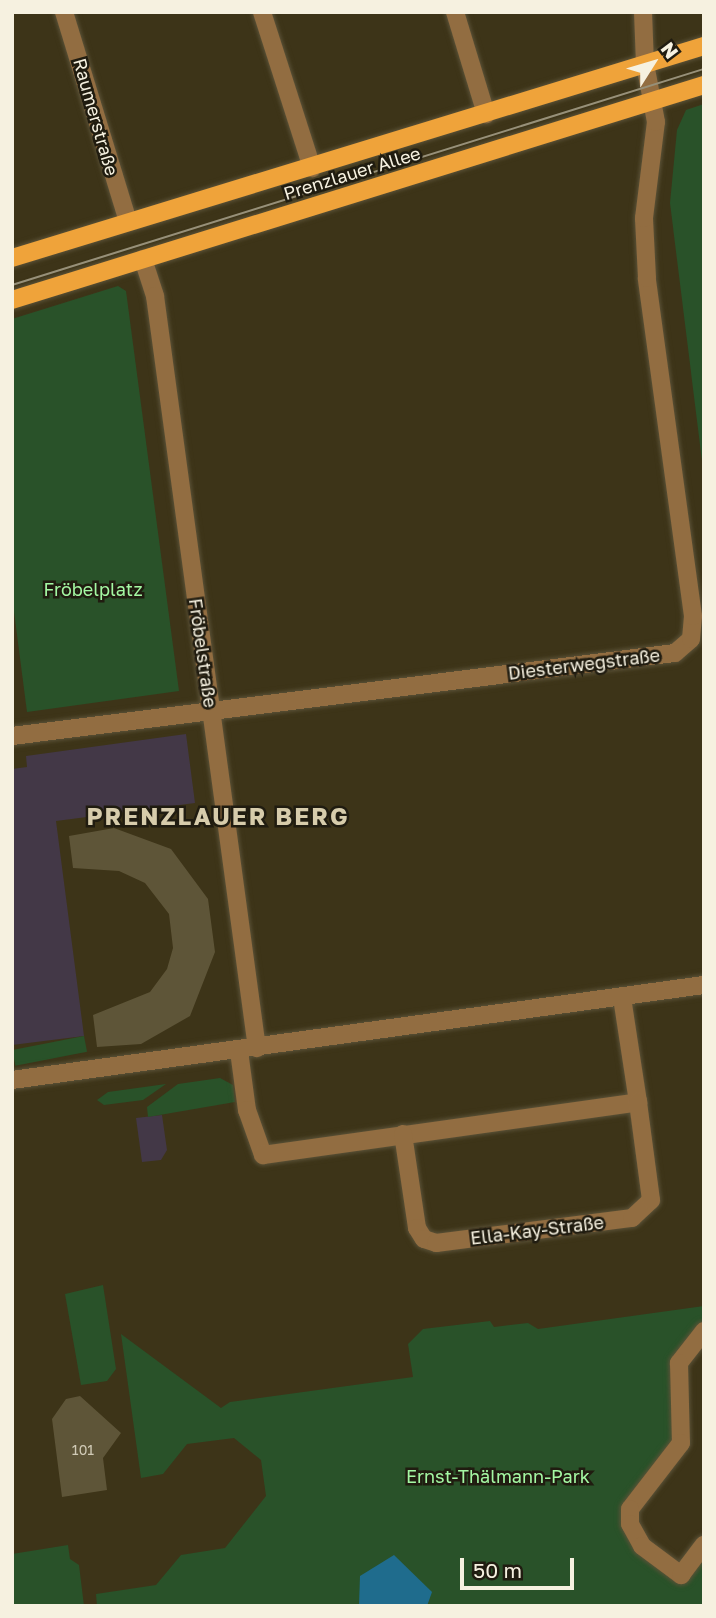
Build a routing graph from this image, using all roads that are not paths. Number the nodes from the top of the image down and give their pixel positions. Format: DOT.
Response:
graph roads {
  1 [pos="64,12"];
  2 [pos="262,12"];
  3 [pos="455,12"];
  4 [pos="643,12"];
  5 [pos="704,46"];
  6 [pos="645,64"];
  7 [pos="704,85"];
  8 [pos="655,97"];
  9 [pos="486,114"];
  10 [pos="312,168"];
  11 [pos="128,221"];
  12 [pos="12,258"];
  13 [pos="143,259"];
  14 [pos="12,300"];
  15 [pos="211,712"];
  16 [pos="12,736"];
  17 [pos="704,985"];
  18 [pos="622,997"];
  19 [pos="257,1048"];
  20 [pos="239,1051"];
  21 [pos="12,1080"];
  22 [pos="638,1102"];
  23 [pos="403,1135"];
  24 [pos="704,1331"];
  25 [pos="704,1545"];
  1 -- 11 [label="street, Raumerstraße"];
  2 -- 10 [label="street"];
  3 -- 9 [label="street"];
  4 -- 6 [label="street, Diesterwegstraße"];
  5 -- 6 [label="main road, Prenzlauer Allee"];
  6 -- 8 [label="street, Diesterwegstraße"];
  6 -- 9 [label="main road, Prenzlauer Allee"];
  7 -- 8 [label="main road, Prenzlauer Allee"];
  8 -- 13 [label="main road, Prenzlauer Allee"];
  8 -- 15 [label="street, Diesterwegstraße"];
  9 -- 10 [label="main road, Prenzlauer Allee"];
  10 -- 11 [label="main road, Prenzlauer Allee"];
  11 -- 12 [label="main road, Prenzlauer Allee"];
  13 -- 14 [label="main road, Prenzlauer Allee"];
  13 -- 15 [label="street, Fröbelstraße"];
  15 -- 16 [label="street, Diesterwegstraße"];
  15 -- 19 [label="street, Fröbelstraße"];
  17 -- 18 [label="street"];
  18 -- 19 [label="street"];
  18 -- 22 [label="street, Ella-Kay-Straße"];
  19 -- 20 [label="street"];
  20 -- 21 [label="street"];
  20 -- 23 [label="street"];
  22 -- 23 [label="street"];
  22 -- 23 [label="street, Ella-Kay-Straße"];
  24 -- 25 [label="street"];
}
